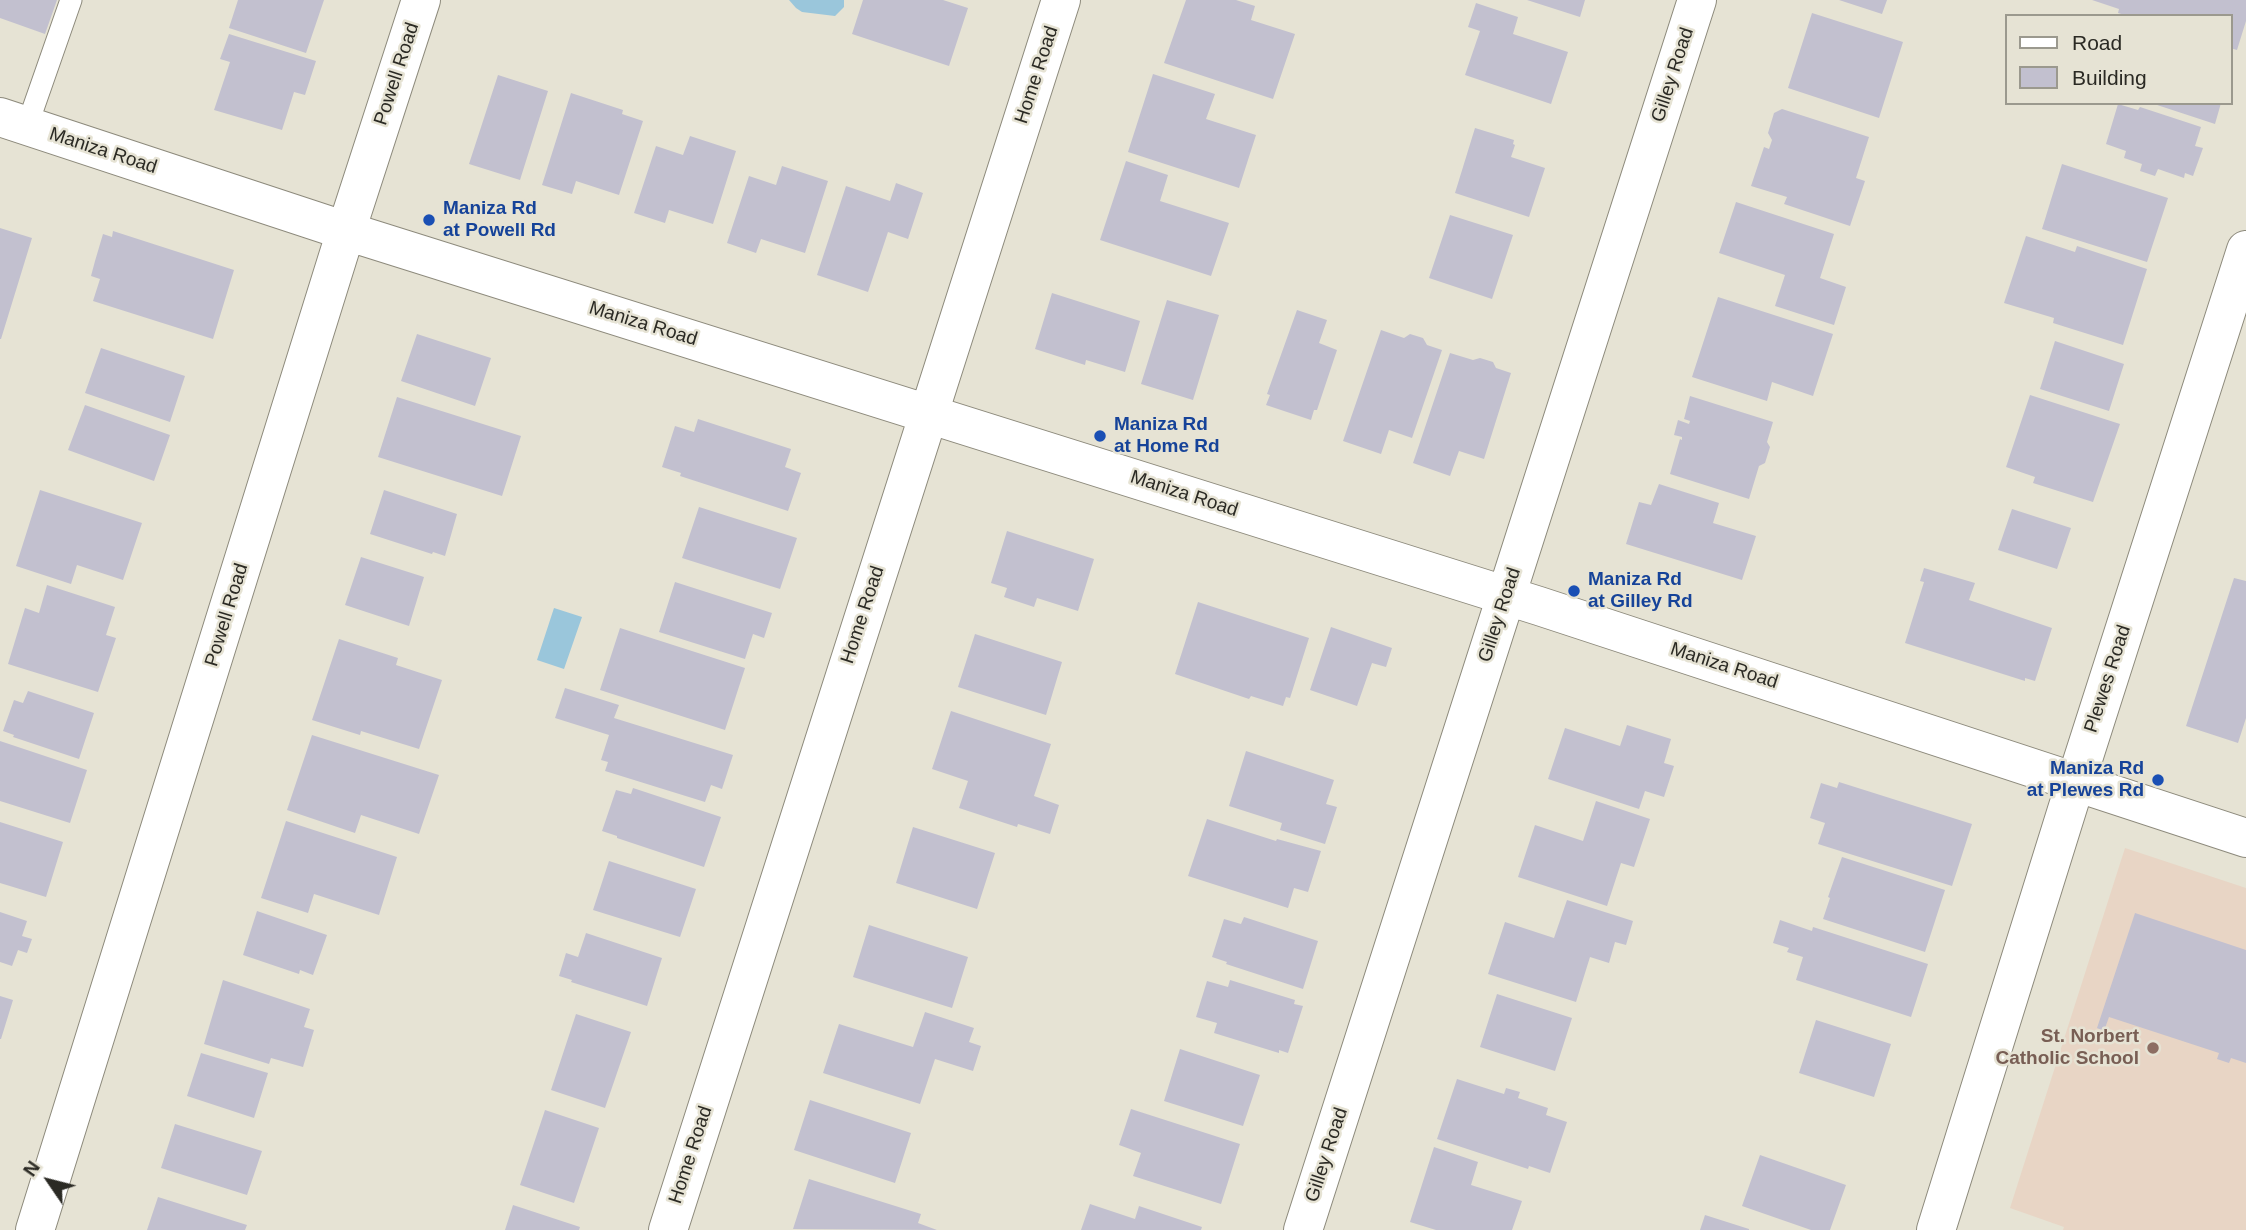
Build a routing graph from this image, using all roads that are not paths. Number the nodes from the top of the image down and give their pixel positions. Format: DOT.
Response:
graph roads {
  1 [pos="71,0"];
  2 [pos="421,0"];
  3 [pos="1061,0"];
  4 [pos="1697,0"];
  5 [pos="13,122"];
  6 [pos="346,231"];
  7 [pos="2246,250"];
  8 [pos="928,413"];
  9 [pos="1506,595"];
  10 [pos="2076,781"];
  11 [pos="2246,838"];
  12 [pos="35,1230"];
  13 [pos="668,1230"];
  14 [pos="1303,1230"];
  15 [pos="1937,1230"];
  1 -- 5 [label="lane"];
  2 -- 6 [label="street, Powell Road"];
  3 -- 8 [label="street, Home Road"];
  4 -- 9 [label="street, Gilley Road"];
  5 -- 6 [label="street, Maniza Road"];
  6 -- 8 [label="street, Maniza Road"];
  6 -- 12 [label="street, Powell Road"];
  7 -- 10 [label="street, Plewes Road"];
  8 -- 9 [label="street, Maniza Road"];
  8 -- 13 [label="street, Home Road"];
  9 -- 10 [label="street, Maniza Road"];
  9 -- 14 [label="street, Gilley Road"];
  10 -- 11 [label="street, Maniza Road"];
  10 -- 15 [label="street, Plewes Road"];
}
